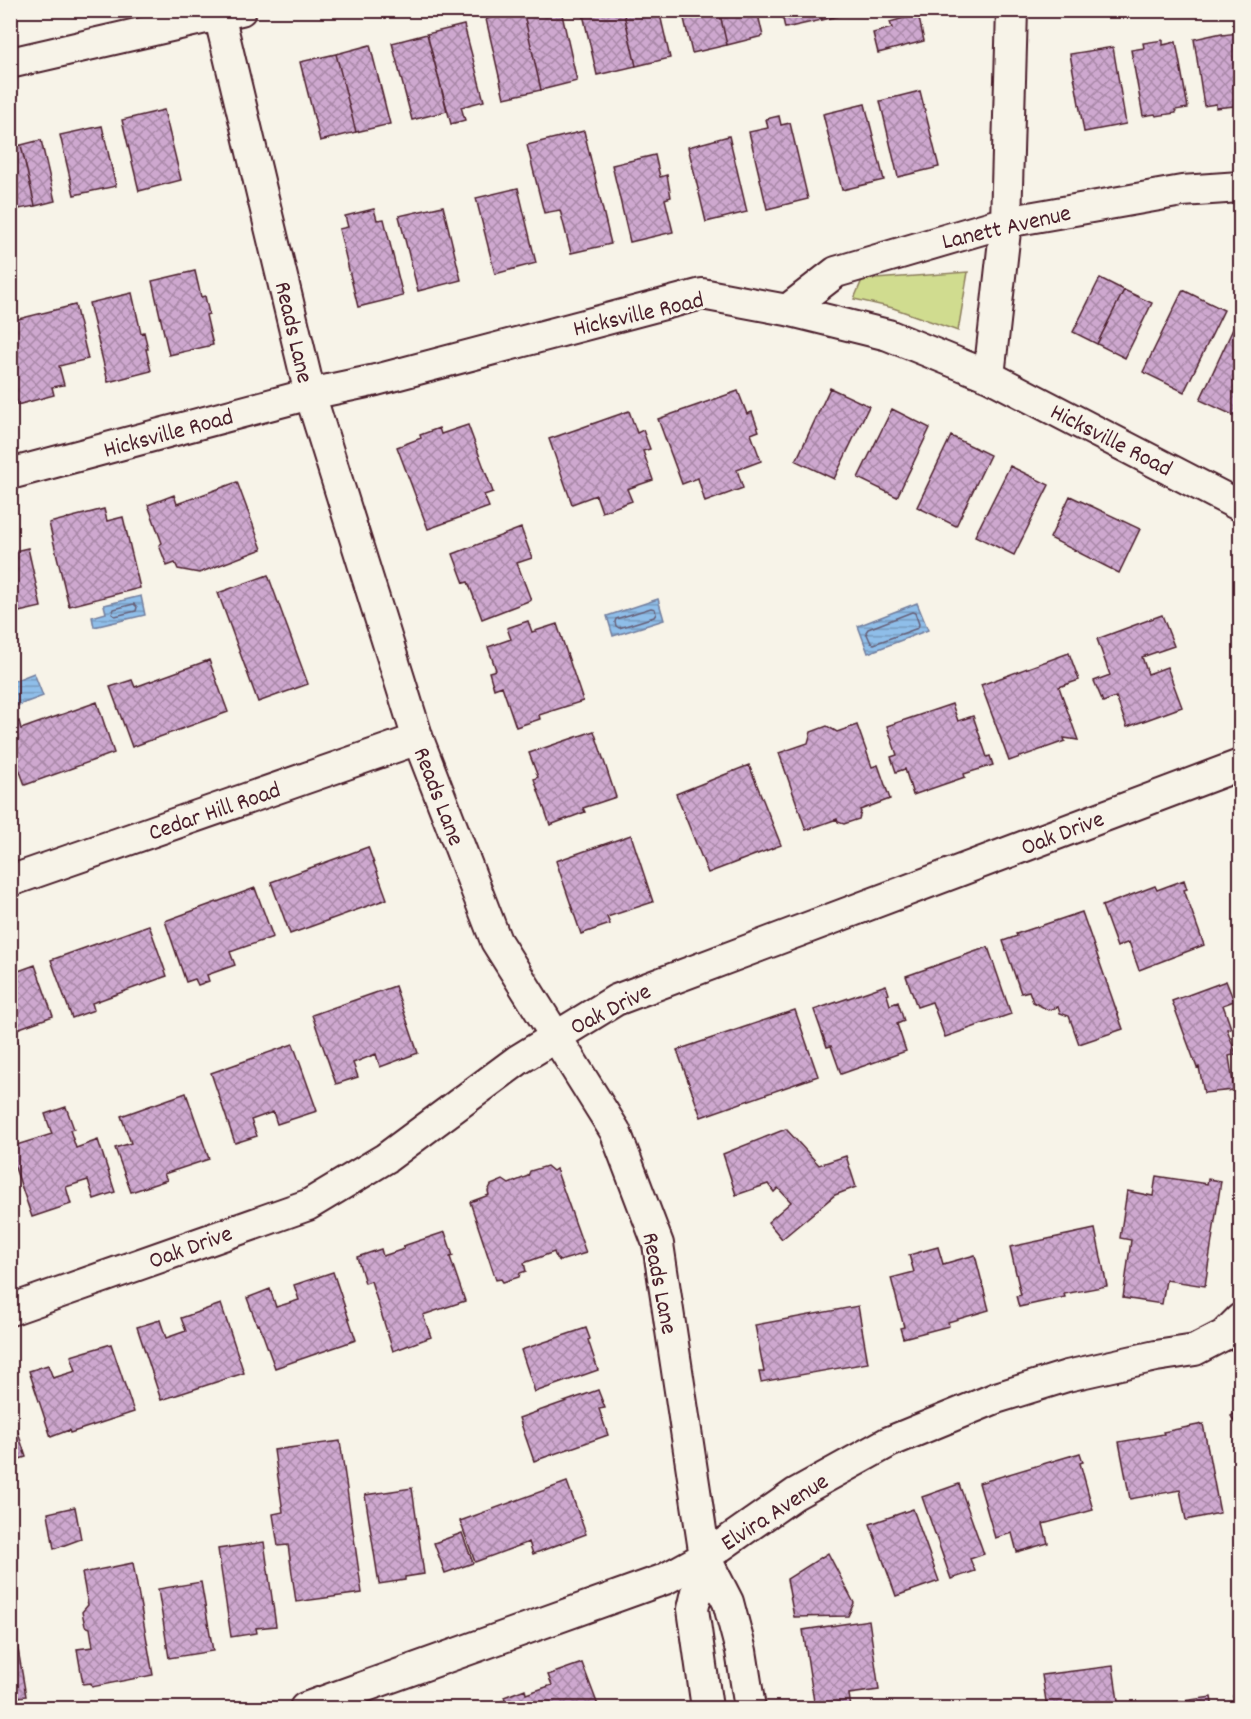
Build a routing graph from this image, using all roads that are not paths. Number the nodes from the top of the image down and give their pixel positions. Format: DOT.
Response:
graph roads {
  1 [pos="1012,10"];
  2 [pos="226,12"];
  3 [pos="10,63"];
  4 [pos="1240,187"];
  5 [pos="1006,222"];
  6 [pos="787,310"];
  7 [pos="989,376"];
  8 [pos="310,393"];
  9 [pos="10,474"];
  10 [pos="1240,506"];
  11 [pos="418,739"];
  12 [pos="1240,765"];
  13 [pos="10,882"];
  14 [pos="556,1036"];
  15 [pos="10,1310"];
  16 [pos="1240,1318"];
  17 [pos="705,1557"];
  18 [pos="305,1708"];
  19 [pos="707,1708"];
  20 [pos="750,1708"];
  1 -- 5 [label="street"];
  2 -- 3 [label="street"];
  2 -- 8 [label="street, Reads Lane"];
  4 -- 5 [label="street, Lanett Avenue"];
  5 -- 6 [label="street, Lanett Avenue"];
  5 -- 7 [label="street"];
  6 -- 7 [label="street, Hicksville Road"];
  6 -- 8 [label="street, Hicksville Road"];
  7 -- 10 [label="street, Hicksville Road"];
  8 -- 9 [label="street, Hicksville Road"];
  8 -- 11 [label="street, Reads Lane"];
  11 -- 13 [label="street, Cedar Hill Road"];
  11 -- 14 [label="street, Reads Lane"];
  12 -- 14 [label="street, Oak Drive"];
  14 -- 15 [label="street, Oak Drive"];
  14 -- 17 [label="street, Reads Lane"];
  16 -- 17 [label="street, Elvira Avenue"];
  17 -- 18 [label="street, Elvira Avenue"];
  17 -- 19 [label="street, Reads Lane"];
  17 -- 20 [label="street, Reads Lane"];
}
